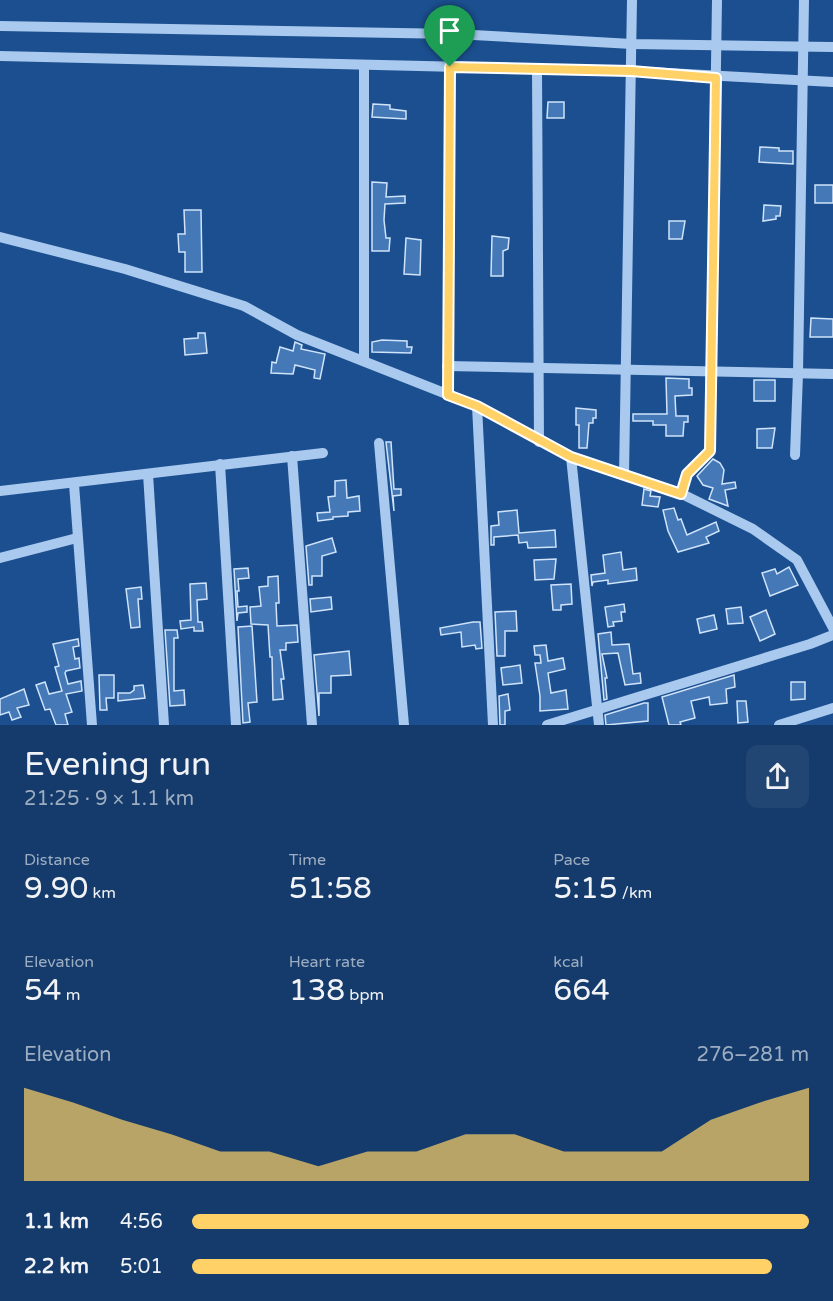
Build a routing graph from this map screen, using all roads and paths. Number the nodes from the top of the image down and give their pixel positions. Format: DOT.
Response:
graph roads {
  1 [pos="632,0"];
  2 [pos="717,0"];
  3 [pos="804,0"];
  4 [pos="0,26"];
  5 [pos="632,44"];
  6 [pos="716,45"];
  7 [pos="803,47"];
  8 [pos="833,47"];
  9 [pos="0,56"];
  10 [pos="364,65"];
  11 [pos="450,67"];
  12 [pos="537,69"];
  13 [pos="631,71"];
  14 [pos="716,78"];
  15 [pos="803,82"];
  16 [pos="833,82"];
  17 [pos="0,237"];
  18 [pos="364,360"];
  19 [pos="447,366"];
  20 [pos="540,368"];
  21 [pos="626,369"];
  22 [pos="711,373"];
  23 [pos="798,374"];
  24 [pos="833,374"];
  25 [pos="448,395"];
  26 [pos="477,406"];
  27 [pos="539,441"];
  28 [pos="379,443"];
  29 [pos="323,453"];
  30 [pos="795,455"];
  31 [pos="292,456"];
  32 [pos="571,457"];
  33 [pos="220,464"];
  34 [pos="147,474"];
  35 [pos="624,475"];
  36 [pos="74,484"];
  37 [pos="0,491"];
  38 [pos="681,494"];
  39 [pos="77,538"];
  40 [pos="0,558"];
  41 [pos="833,628"];
  42 [pos="833,635"];
  43 [pos="833,708"];
  44 [pos="597,710"];
  45 [pos="785,724"];
  46 [pos="92,725"];
  47 [pos="164,725"];
  48 [pos="236,725"];
  49 [pos="312,725"];
  50 [pos="404,725"];
  51 [pos="494,725"];
  52 [pos="547,725"];
  53 [pos="599,725"];
  1 -- 5 [label="street"];
  2 -- 6 [label="street"];
  3 -- 7 [label="street"];
  4 -- 5 [label="street"];
  5 -- 6 [label="street"];
  5 -- 13 [label="street"];
  6 -- 7 [label="street"];
  6 -- 14 [label="street"];
  7 -- 8 [label="street"];
  7 -- 15 [label="street"];
  9 -- 10 [label="street"];
  10 -- 11 [label="street"];
  10 -- 18 [label="street"];
  11 -- 12 [label="street"];
  11 -- 19 [label="street"];
  12 -- 13 [label="street"];
  12 -- 20 [label="street"];
  13 -- 14 [label="street"];
  13 -- 21 [label="street"];
  14 -- 15 [label="street"];
  14 -- 22 [label="street"];
  15 -- 16 [label="street"];
  15 -- 23 [label="street"];
  17 -- 18 [label="street"];
  18 -- 25 [label="street"];
  19 -- 20 [label="street"];
  19 -- 25 [label="street"];
  20 -- 21 [label="street"];
  20 -- 27 [label="street"];
  21 -- 22 [label="street"];
  21 -- 35 [label="street"];
  22 -- 23 [label="street"];
  22 -- 38 [label="street"];
  23 -- 24 [label="street"];
  23 -- 30 [label="street"];
  25 -- 26 [label="street"];
  26 -- 27 [label="street"];
  26 -- 51 [label="street"];
  27 -- 32 [label="street"];
  28 -- 50 [label="street"];
  29 -- 31 [label="street"];
  31 -- 33 [label="street"];
  31 -- 49 [label="street"];
  32 -- 35 [label="street"];
  32 -- 44 [label="street"];
  33 -- 34 [label="street"];
  33 -- 48 [label="street"];
  34 -- 36 [label="street"];
  34 -- 47 [label="street"];
  35 -- 38 [label="street"];
  36 -- 37 [label="street"];
  36 -- 39 [label="street"];
  38 -- 41 [label="street"];
  39 -- 40 [label="street"];
  39 -- 46 [label="street"];
  42 -- 44 [label="street"];
  43 -- 45 [label="street"];
  44 -- 52 [label="street"];
  44 -- 53 [label="street"];
}
